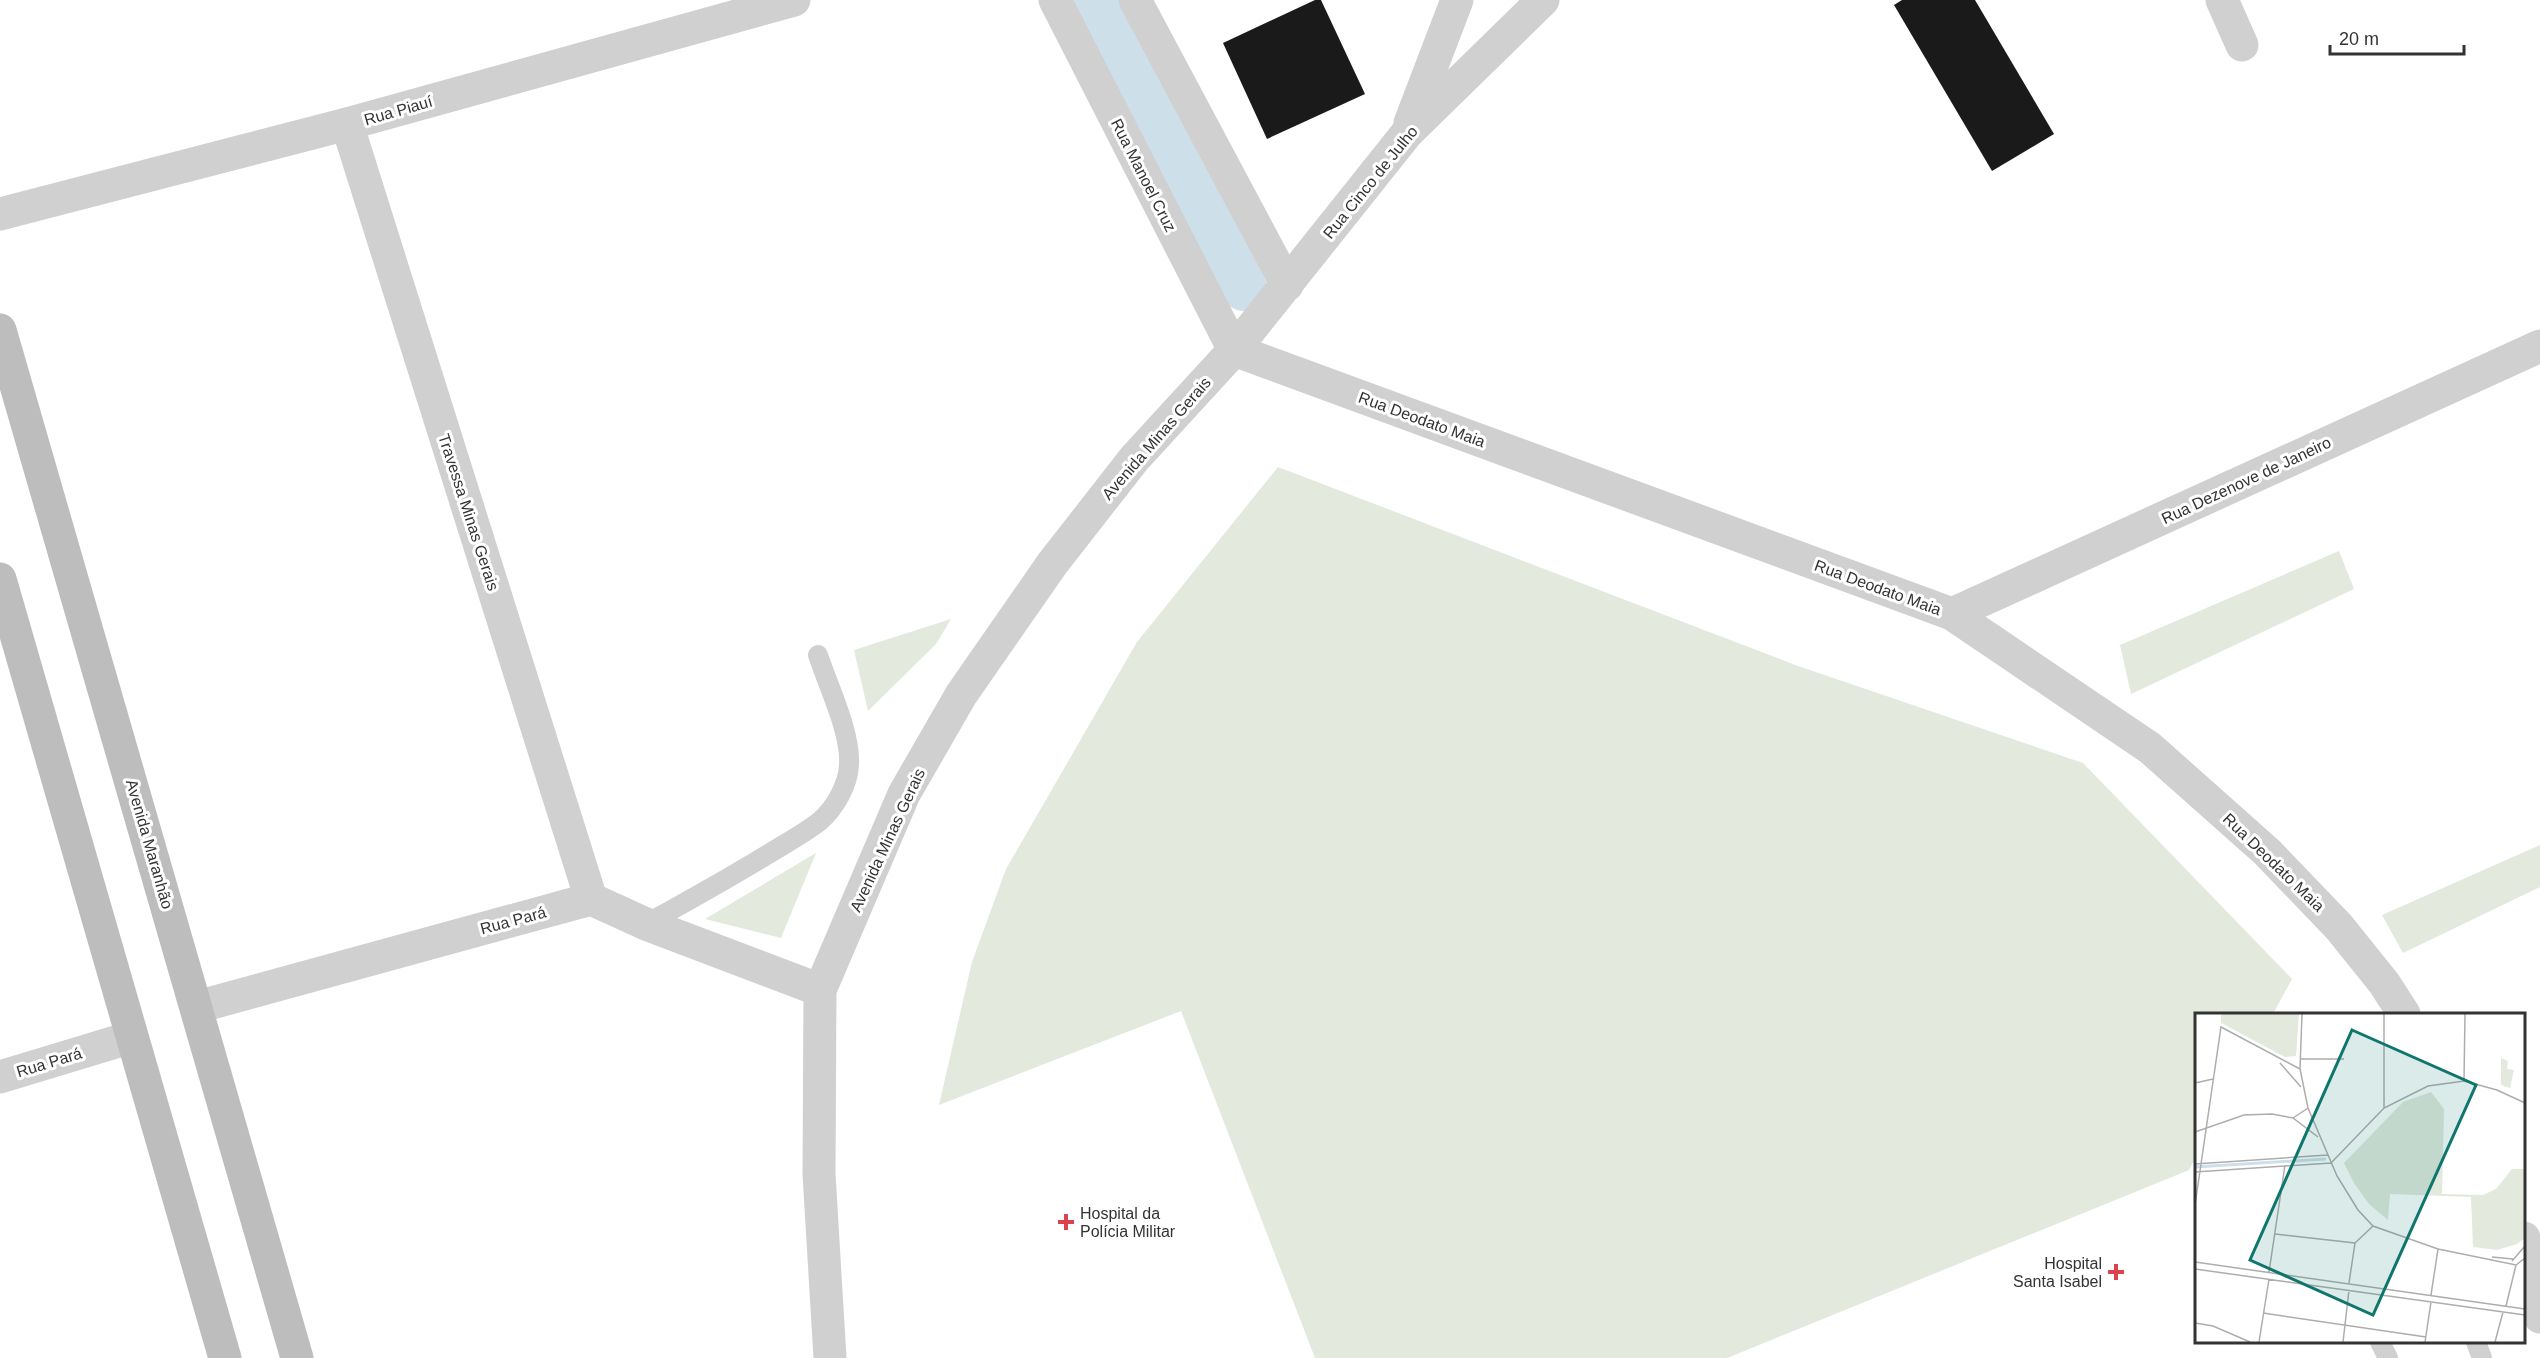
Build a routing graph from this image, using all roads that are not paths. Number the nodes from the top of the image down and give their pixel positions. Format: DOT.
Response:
graph roads {
  1 [pos="794,0"];
  2 [pos="1055,0"];
  3 [pos="1135,0"];
  4 [pos="1457,0"];
  5 [pos="1543,0"];
  6 [pos="2222,0"];
  7 [pos="2242,45"];
  8 [pos="346,124"];
  9 [pos="1407,133"];
  10 [pos="0,214"];
  11 [pos="1287,285"];
  12 [pos="0,330"];
  13 [pos="2540,346"];
  14 [pos="1234,350"];
  15 [pos="0,579"];
  16 [pos="1952,614"];
  17 [pos="818,655"];
  18 [pos="591,899"];
  19 [pos="646,924"];
  20 [pos="820,990"];
  21 [pos="197,1007"];
  22 [pos="2403,1013"];
  23 [pos="132,1037"];
  24 [pos="0,1077"];
  25 [pos="2530,1238"];
  26 [pos="2540,1317"];
  27 [pos="2381,1343"];
  28 [pos="2477,1343"];
  29 [pos="225,1358"];
  30 [pos="297,1358"];
  31 [pos="830,1358"];
  32 [pos="2388,1358"];
  33 [pos="2482,1358"];
  1 -- 8 [label="street, Rua Piauí"];
  2 -- 14 [label="street, Rua Manoel Cruz"];
  3 -- 11 [label="street"];
  4 -- 9 [label="street"];
  5 -- 9 [label="street, Rua Cinco de Julho"];
  6 -- 7 [label="street"];
  8 -- 10 [label="street, Rua Piauí"];
  8 -- 18 [label="street, Travessa Minas Gerais"];
  9 -- 11 [label="street, Rua Cinco de Julho"];
  11 -- 14 [label="street, Rua Cinco de Julho"];
  12 -- 21 [label="main road, Avenida Maranhão"];
  13 -- 16 [label="street, Rua Dezenove de Janeiro"];
  14 -- 16 [label="street, Rua Deodato Maia"];
  14 -- 20 [label="street, Avenida Minas Gerais"];
  15 -- 23 [label="main road"];
  16 -- 22 [label="street, Rua Deodato Maia"];
  17 -- 19 [label="lane"];
  18 -- 19 [label="street"];
  18 -- 21 [label="street, Rua Pará"];
  19 -- 20 [label="street"];
  20 -- 31 [label="street, Avenida Minas Gerais"];
  21 -- 30 [label="main road, Avenida Maranhão"];
  23 -- 24 [label="street, Rua Pará"];
  23 -- 29 [label="main road"];
  25 -- 26 [label="street"];
  27 -- 32 [label="lane"];
  28 -- 33 [label="lane"];
}
